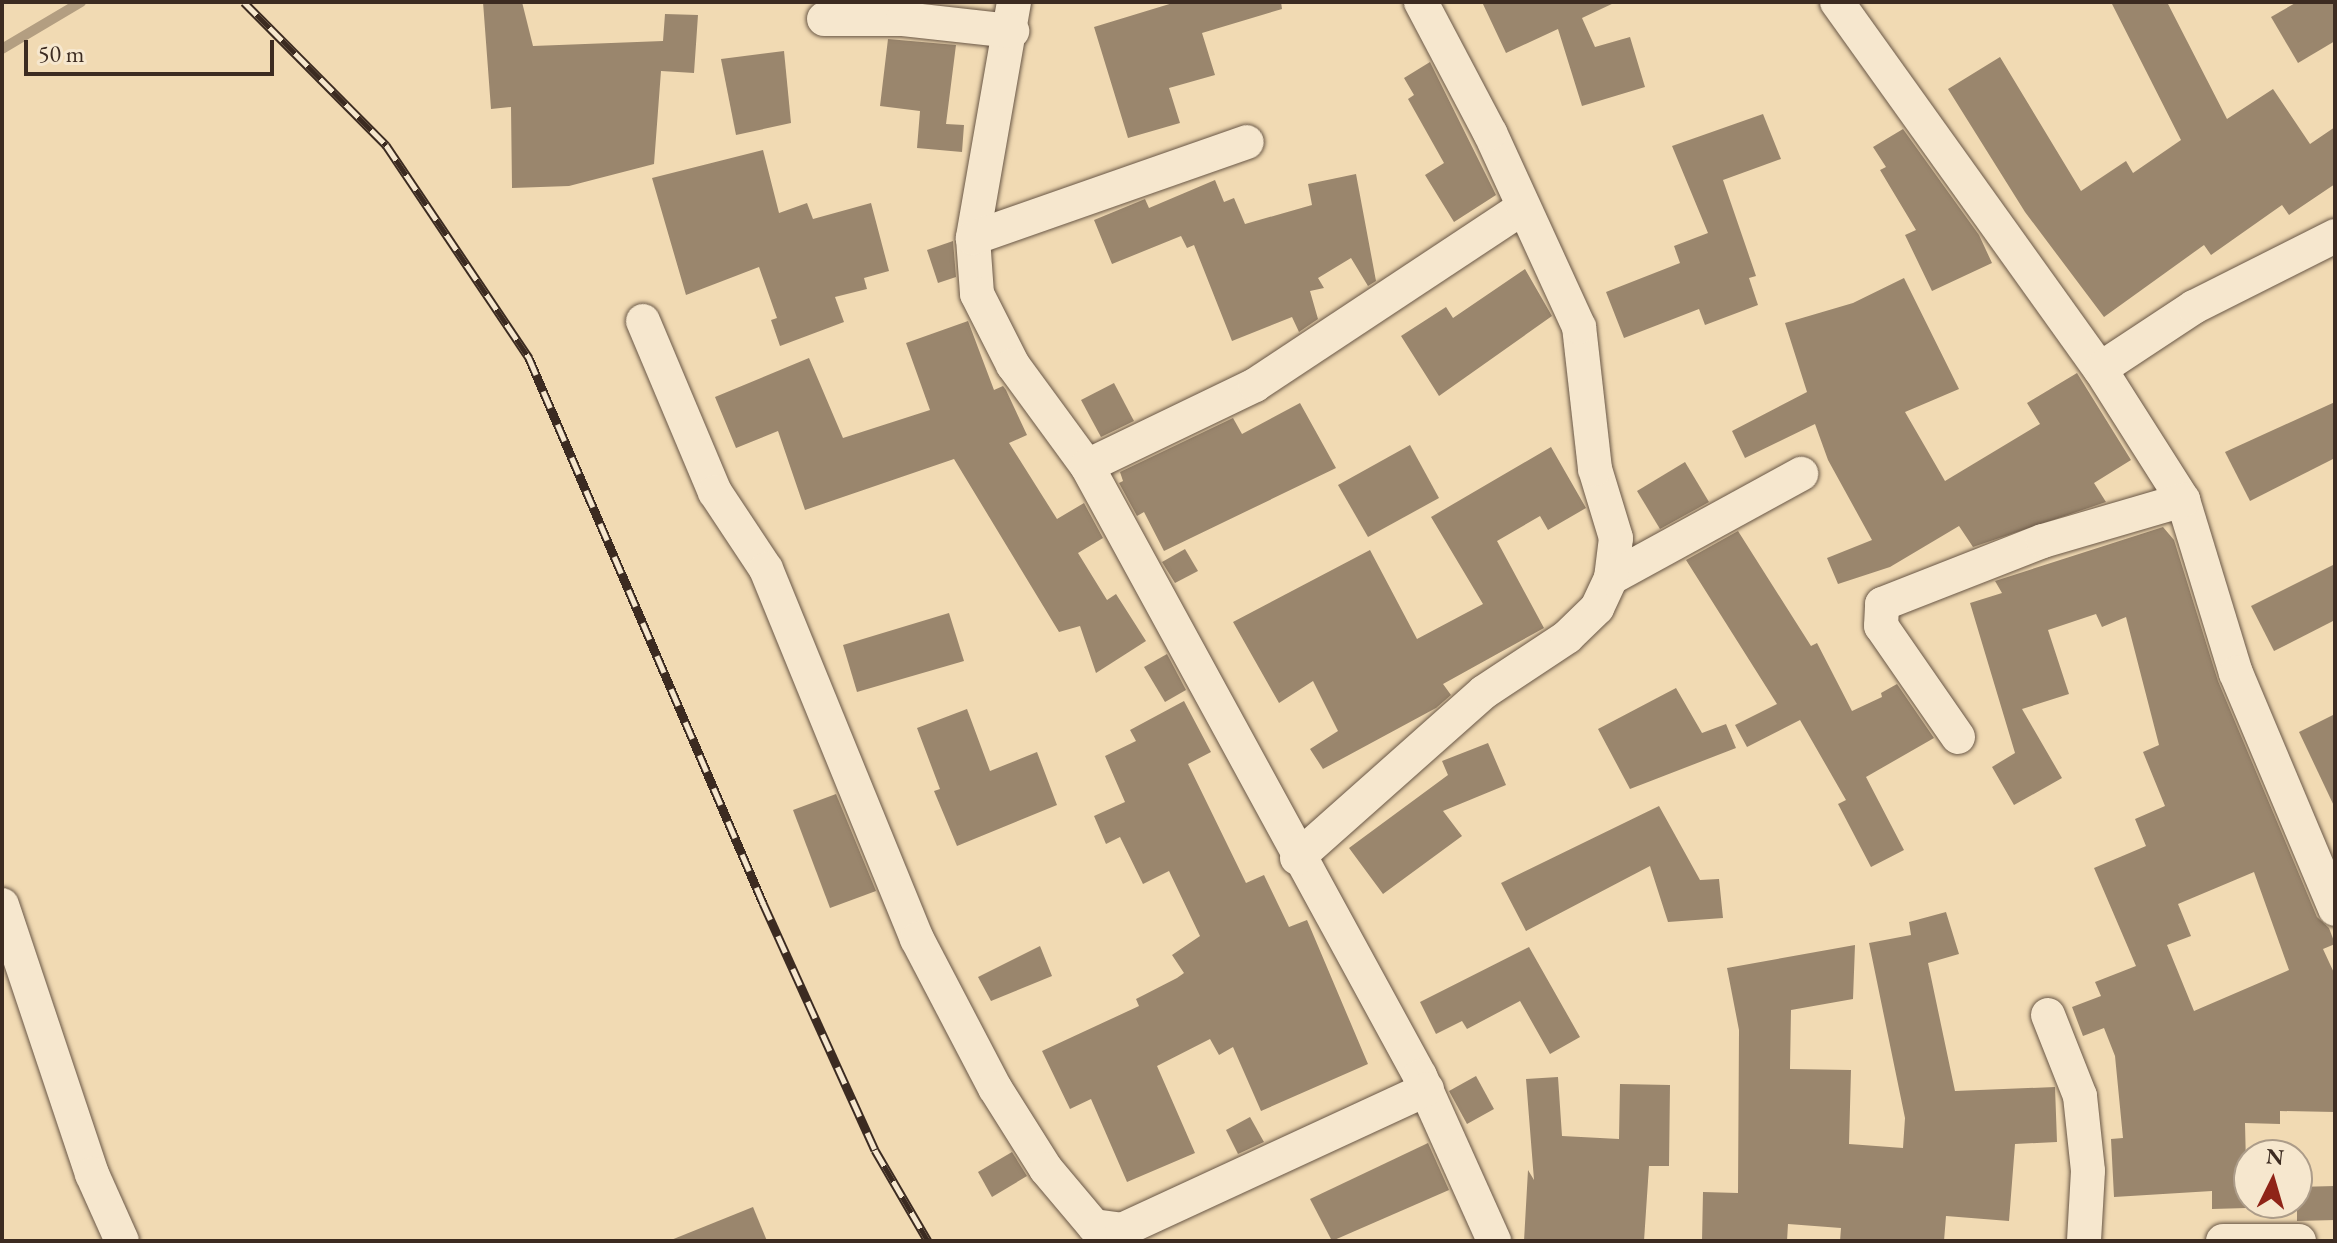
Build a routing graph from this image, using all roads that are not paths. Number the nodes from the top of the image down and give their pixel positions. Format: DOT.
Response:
graph roads {
  1 [pos="1421,2"];
  2 [pos="1837,2"];
  3 [pos="1013,16"];
  4 [pos="824,19"];
  5 [pos="1247,142"];
  6 [pos="1522,208"];
  7 [pos="2335,236"];
  8 [pos="973,238"];
  9 [pos="643,321"];
  10 [pos="2100,369"];
  11 [pos="1087,466"];
  12 [pos="1801,474"];
  13 [pos="2183,500"];
  14 [pos="1611,578"];
  15 [pos="1958,737"];
  16 [pos="2325,852"];
  17 [pos="1297,858"];
  18 [pos="2335,909"];
  19 [pos="4,917"];
  20 [pos="2048,1015"];
  21 [pos="1427,1089"];
  22 [pos="122,1241"];
  23 [pos="1494,1241"];
  24 [pos="2084,1241"];
  25 [pos="2223,1241"];
  26 [pos="2299,1241"];
  1 -- 6 [label="street"];
  2 -- 10 [label="street"];
  3 -- 4 [label="street"];
  3 -- 8 [label="street"];
  5 -- 8 [label="street"];
  6 -- 11 [label="street"];
  6 -- 14 [label="street"];
  7 -- 10 [label="street"];
  8 -- 11 [label="street"];
  9 -- 21 [label="street"];
  10 -- 13 [label="street"];
  11 -- 17 [label="street"];
  12 -- 14 [label="street"];
  13 -- 15 [label="street"];
  13 -- 16 [label="street"];
  14 -- 17 [label="street"];
  16 -- 18 [label="street"];
  17 -- 21 [label="street"];
  19 -- 22 [label="street"];
  20 -- 24 [label="street"];
  21 -- 23 [label="street"];
  25 -- 26 [label="street"];
}
